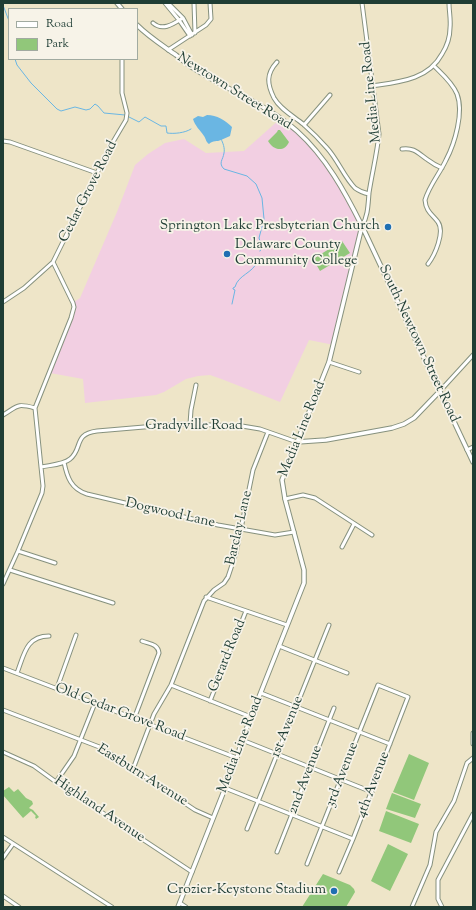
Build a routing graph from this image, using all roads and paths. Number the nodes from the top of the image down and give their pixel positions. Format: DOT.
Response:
graph roads {
  1 [pos="165,3"];
  2 [pos="168,3"];
  3 [pos="194,3"];
  4 [pos="210,3"];
  5 [pos="362,3"];
  6 [pos="448,3"];
  7 [pos="181,19"];
  8 [pos="152,22"];
  9 [pos="138,26"];
  10 [pos="192,34"];
  11 [pos="168,50"];
  12 [pos="122,60"];
  13 [pos="276,62"];
  14 [pos="434,66"];
  15 [pos="372,86"];
  16 [pos="330,95"];
  17 [pos="304,125"];
  18 [pos="3,141"];
  19 [pos="402,149"];
  20 [pos="442,168"];
  21 [pos="97,173"];
  22 [pos="369,194"];
  23 [pos="362,226"];
  24 [pos="52,262"];
  25 [pos="428,264"];
  26 [pos="3,302"];
  27 [pos="473,355"];
  28 [pos="330,362"];
  29 [pos="359,372"];
  30 [pos="196,385"];
  31 [pos="440,391"];
  32 [pos="35,408"];
  33 [pos="3,415"];
  34 [pos="190,424"];
  35 [pos="268,432"];
  36 [pos="297,442"];
  37 [pos="473,447"];
  38 [pos="467,450"];
  39 [pos="64,462"];
  40 [pos="473,462"];
  41 [pos="42,467"];
  42 [pos="285,499"];
  43 [pos="354,524"];
  44 [pos="241,529"];
  45 [pos="294,532"];
  46 [pos="372,535"];
  47 [pos="342,547"];
  48 [pos="18,551"];
  49 [pos="56,563"];
  50 [pos="10,570"];
  51 [pos="3,584"];
  52 [pos="206,597"];
  53 [pos="113,603"];
  54 [pos="246,611"];
  55 [pos="329,624"];
  56 [pos="287,625"];
  57 [pos="76,635"];
  58 [pos="49,636"];
  59 [pos="142,641"];
  60 [pos="279,646"];
  61 [pos="315,660"];
  62 [pos="3,668"];
  63 [pos="17,673"];
  64 [pos="346,673"];
  65 [pos="171,686"];
  66 [pos="378,686"];
  67 [pos="58,688"];
  68 [pos="261,693"];
  69 [pos="210,701"];
  70 [pos="95,703"];
  71 [pos="296,707"];
  72 [pos="334,708"];
  73 [pos="3,710"];
  74 [pos="251,717"];
  75 [pos="134,718"];
  76 [pos="329,720"];
  77 [pos="150,724"];
  78 [pos="470,730"];
  79 [pos="360,732"];
  80 [pos="473,733"];
  81 [pos="242,740"];
  82 [pos="81,741"];
  83 [pos="390,744"];
  84 [pos="473,744"];
  85 [pos="3,752"];
  86 [pos="277,754"];
  87 [pos="237,758"];
  88 [pos="473,758"];
  89 [pos="311,768"];
  90 [pos="133,769"];
  91 [pos="341,779"];
  92 [pos="56,782"];
  93 [pos="225,788"];
  94 [pos="372,792"];
  95 [pos="258,801"];
  96 [pos="473,814"];
  97 [pos="292,815"];
  98 [pos="213,818"];
  99 [pos="322,827"];
  100 [pos="247,829"];
  101 [pos="3,837"];
  102 [pos="353,839"];
  103 [pos="13,844"];
  104 [pos="278,852"];
  105 [pos="3,858"];
  106 [pos="307,864"];
  107 [pos="192,872"];
  108 [pos="339,872"];
  109 [pos="3,896"];
  110 [pos="416,900"];
  111 [pos="180,903"];
  112 [pos="19,907"];
  113 [pos="112,907"];
  114 [pos="178,907"];
  115 [pos="186,907"];
  116 [pos="412,907"];
  117 [pos="415,907"];
  118 [pos="442,907"];
  1 -- 7 [label="street"];
  2 -- 7 [label="street"];
  3 -- 10 [label="street"];
  4 -- 10 [label="street"];
  5 -- 15 [label="street, Media Line Road"];
  6 -- 14 [label="street"];
  7 -- 8 [label="street"];
  7 -- 10 [label="street"];
  9 -- 11 [label="main road, Newtown Street Road"];
  10 -- 11 [label="street"];
  11 -- 23 [label="main road, Newtown Street Road"];
  12 -- 21 [label="street, Cedar Grove Road"];
  13 -- 17 [label="street"];
  14 -- 15 [label="street"];
  14 -- 20 [label="street"];
  15 -- 22 [label="street, Media Line Road"];
  16 -- 17 [label="street"];
  17 -- 22 [label="street"];
  18 -- 21 [label="street"];
  19 -- 20 [label="street"];
  20 -- 25 [label="street"];
  21 -- 24 [label="street, Cedar Grove Road"];
  22 -- 23 [label="street, Media Line Road"];
  23 -- 28 [label="main road, Media Line Road"];
  23 -- 31 [label="main road, South Newtown Street Road"];
  24 -- 26 [label="street, Cedar Grove Road"];
  24 -- 32 [label="street"];
  27 -- 31 [label="street, Gradyville Road"];
  28 -- 29 [label="street"];
  28 -- 36 [label="main road, Media Line Road"];
  30 -- 34 [label="street"];
  31 -- 36 [label="main road, Gradyville Road"];
  31 -- 38 [label="main road, South Newtown Street Road"];
  32 -- 33 [label="street"];
  32 -- 41 [label="street"];
  34 -- 35 [label="street, Gradyville Road"];
  34 -- 39 [label="street, Gradyville Road"];
  35 -- 36 [label="street, Gradyville Road"];
  35 -- 44 [label="street, Barclay Lane"];
  36 -- 42 [label="main road, Media Line Road"];
  37 -- 38 [label="street"];
  38 -- 40 [label="main road, South Newtown Street Road"];
  39 -- 41 [label="street"];
  39 -- 44 [label="street, Dogwood Lane"];
  41 -- 48 [label="street"];
  42 -- 43 [label="street"];
  42 -- 45 [label="main road, Media Line Road"];
  43 -- 46 [label="street"];
  43 -- 47 [label="street"];
  44 -- 45 [label="street, Dogwood Lane"];
  44 -- 52 [label="street, Barclay Lane"];
  45 -- 56 [label="main road, Media Line Road"];
  48 -- 49 [label="street"];
  48 -- 50 [label="street"];
  50 -- 51 [label="street"];
  50 -- 53 [label="street"];
  52 -- 54 [label="street"];
  52 -- 65 [label="street, Barclay Lane"];
  54 -- 56 [label="street"];
  54 -- 69 [label="street, Gerard Road"];
  55 -- 61 [label="street, 1st Avenue"];
  56 -- 60 [label="main road, Media Line Road"];
  57 -- 67 [label="street"];
  58 -- 63 [label="street"];
  59 -- 75 [label="street"];
  60 -- 61 [label="street"];
  60 -- 68 [label="main road, Media Line Road"];
  61 -- 64 [label="street"];
  61 -- 71 [label="street, 1st Avenue"];
  62 -- 63 [label="street, Old Cedar Grove Road"];
  63 -- 67 [label="street, Old Cedar Grove Road"];
  65 -- 69 [label="street"];
  65 -- 77 [label="street, Barclay Lane"];
  66 -- 79 [label="street, 3rd Avenue"];
  66 -- 83 [label="street, 4th Avenue"];
  67 -- 70 [label="street, Old Cedar Grove Road"];
  68 -- 71 [label="street"];
  68 -- 74 [label="main road, Media Line Road"];
  69 -- 74 [label="street"];
  70 -- 75 [label="street, Old Cedar Grove Road"];
  70 -- 82 [label="street"];
  71 -- 76 [label="street"];
  71 -- 86 [label="street, 1st Avenue"];
  72 -- 76 [label="street, 2nd Avenue"];
  73 -- 82 [label="street, Eastburn Avenue"];
  74 -- 81 [label="main road, Media Line Road"];
  75 -- 77 [label="street, Old Cedar Grove Road"];
  76 -- 79 [label="street"];
  76 -- 89 [label="street, 2nd Avenue"];
  77 -- 87 [label="street, Old Cedar Grove Road"];
  77 -- 90 [label="street, Barclay Lane"];
  78 -- 80 [label="street"];
  79 -- 83 [label="street"];
  79 -- 91 [label="street, 3rd Avenue"];
  80 -- 84 [label="street"];
  81 -- 86 [label="street"];
  81 -- 87 [label="main road, Media Line Road"];
  82 -- 90 [label="street, Eastburn Avenue"];
  82 -- 92 [label="street"];
  83 -- 94 [label="street, 4th Avenue"];
  85 -- 92 [label="street, Highland Avenue"];
  86 -- 89 [label="street"];
  86 -- 95 [label="street, 1st Avenue"];
  87 -- 93 [label="main road, Media Line Road"];
  88 -- 110 [label="street"];
  89 -- 91 [label="street"];
  89 -- 97 [label="street, 2nd Avenue"];
  90 -- 98 [label="street, Eastburn Avenue"];
  91 -- 94 [label="street"];
  91 -- 99 [label="street, 3rd Avenue"];
  92 -- 107 [label="street, Highland Avenue"];
  93 -- 95 [label="street"];
  93 -- 98 [label="main road, Media Line Road"];
  94 -- 102 [label="street, 4th Avenue"];
  95 -- 97 [label="street"];
  95 -- 100 [label="street, 1st Avenue"];
  96 -- 118 [label="street"];
  97 -- 99 [label="street"];
  97 -- 104 [label="street, 2nd Avenue"];
  98 -- 107 [label="main road, Media Line Road"];
  99 -- 102 [label="street"];
  99 -- 106 [label="street, 3rd Avenue"];
  101 -- 103 [label="street"];
  102 -- 108 [label="street, 4th Avenue"];
  103 -- 105 [label="street"];
  103 -- 113 [label="street"];
  107 -- 111 [label="main road, Media Line Road"];
  109 -- 112 [label="street"];
  110 -- 116 [label="street"];
  110 -- 117 [label="street"];
  111 -- 114 [label="main road, Media Line Road"];
  111 -- 115 [label="street"];
}
